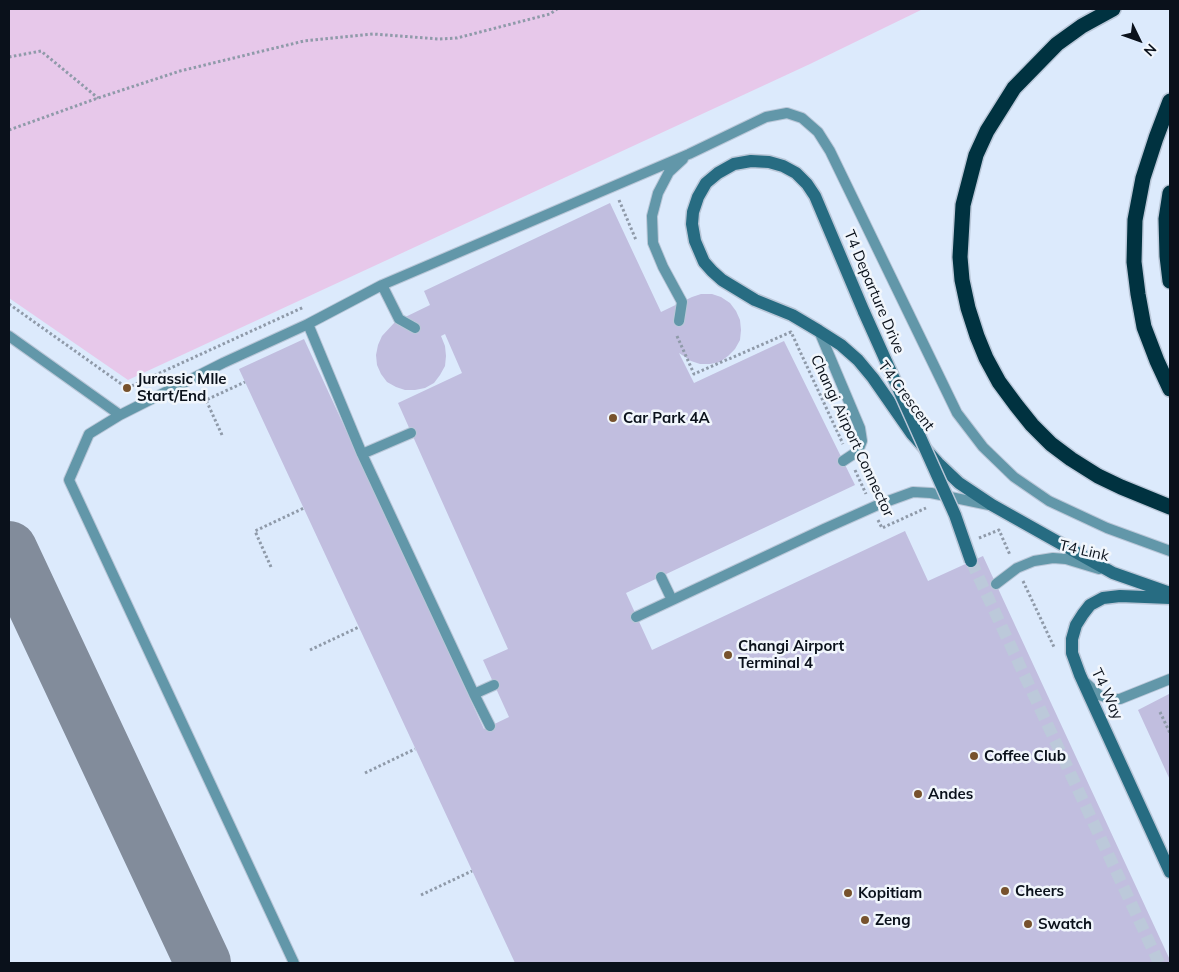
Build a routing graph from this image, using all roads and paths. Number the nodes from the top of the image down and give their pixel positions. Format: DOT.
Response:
graph roads {
  1 [pos="557,9"];
  2 [pos="1113,9"];
  3 [pos="9,57"];
  4 [pos="98,98"];
  5 [pos="1170,101"];
  6 [pos="9,130"];
  7 [pos="689,154"];
  8 [pos="718,173"];
  9 [pos="1170,193"];
  10 [pos="1170,281"];
  11 [pos="382,285"];
  12 [pos="9,304"];
  13 [pos="679,321"];
  14 [pos="308,324"];
  15 [pos="415,328"];
  16 [pos="819,330"];
  17 [pos="676,333"];
  18 [pos="9,336"];
  19 [pos="245,382"];
  20 [pos="127,388"];
  21 [pos="1170,390"];
  22 [pos="120,414"];
  23 [pos="411,433"];
  24 [pos="222,434"];
  25 [pos="362,454"];
  26 [pos="846,459"];
  27 [pos="992,505"];
  28 [pos="872,507"];
  29 [pos="929,507"];
  30 [pos="1170,507"];
  31 [pos="304,508"];
  32 [pos="975,540"];
  33 [pos="1170,551"];
  34 [pos="972,561"];
  35 [pos="271,567"];
  36 [pos="1017,568"];
  37 [pos="1113,573"];
  38 [pos="660,577"];
  39 [pos="996,584"];
  40 [pos="1170,593"];
  41 [pos="1170,598"];
  42 [pos="672,600"];
  43 [pos="636,617"];
  44 [pos="359,627"];
  45 [pos="1055,649"];
  46 [pos="310,650"];
  47 [pos="1080,675"];
  48 [pos="1170,679"];
  49 [pos="494,685"];
  50 [pos="474,694"];
  51 [pos="1160,712"];
  52 [pos="490,726"];
  53 [pos="1170,733"];
  54 [pos="415,749"];
  55 [pos="365,772"];
  56 [pos="472,871"];
  57 [pos="1170,872"];
  58 [pos="421,895"];
  59 [pos="294,963"];
  1 -- 4 [label="path"];
  2 -- 30 [label="highway"];
  3 -- 4 [label="path"];
  4 -- 6 [label="path"];
  5 -- 21 [label="highway"];
  7 -- 11 [label="lane"];
  7 -- 13 [label="lane"];
  7 -- 33 [label="lane"];
  8 -- 16 [label="main road, T4 Crescent"];
  8 -- 34 [label="main road, T4 Departure Drive, bridge"];
  9 -- 10 [label="highway"];
  11 -- 14 [label="lane"];
  11 -- 15 [label="lane"];
  12 -- 20 [label="path"];
  14 -- 22 [label="lane"];
  14 -- 25 [label="lane"];
  16 -- 26 [label="lane"];
  16 -- 27 [label="main road, T4 Crescent"];
  17 -- 26 [label="path, Changi Airport Connector"];
  18 -- 22 [label="lane"];
  19 -- 24 [label="path, bridge"];
  22 -- 59 [label="lane"];
  23 -- 25 [label="lane"];
  25 -- 50 [label="lane"];
  26 -- 28 [label="path, Changi Airport Connector"];
  27 -- 28 [label="lane"];
  27 -- 37 [label="main road, T4 Crescent"];
  28 -- 29 [label="path, Changi Airport Connector"];
  28 -- 42 [label="lane"];
  31 -- 35 [label="path, bridge"];
  32 -- 36 [label="path"];
  36 -- 37 [label="lane, T4 Link"];
  36 -- 39 [label="lane, T4 Link"];
  36 -- 45 [label="path"];
  37 -- 40 [label="main road, T4 Crescent"];
  38 -- 42 [label="lane"];
  41 -- 47 [label="main road, T4 Way"];
  42 -- 43 [label="lane"];
  44 -- 46 [label="path, bridge"];
  47 -- 48 [label="lane, T4 Way"];
  47 -- 57 [label="main road, T4 Way"];
  49 -- 50 [label="lane"];
  50 -- 52 [label="lane"];
  51 -- 53 [label="path"];
  54 -- 55 [label="path, bridge"];
  56 -- 58 [label="path, bridge"];
}
